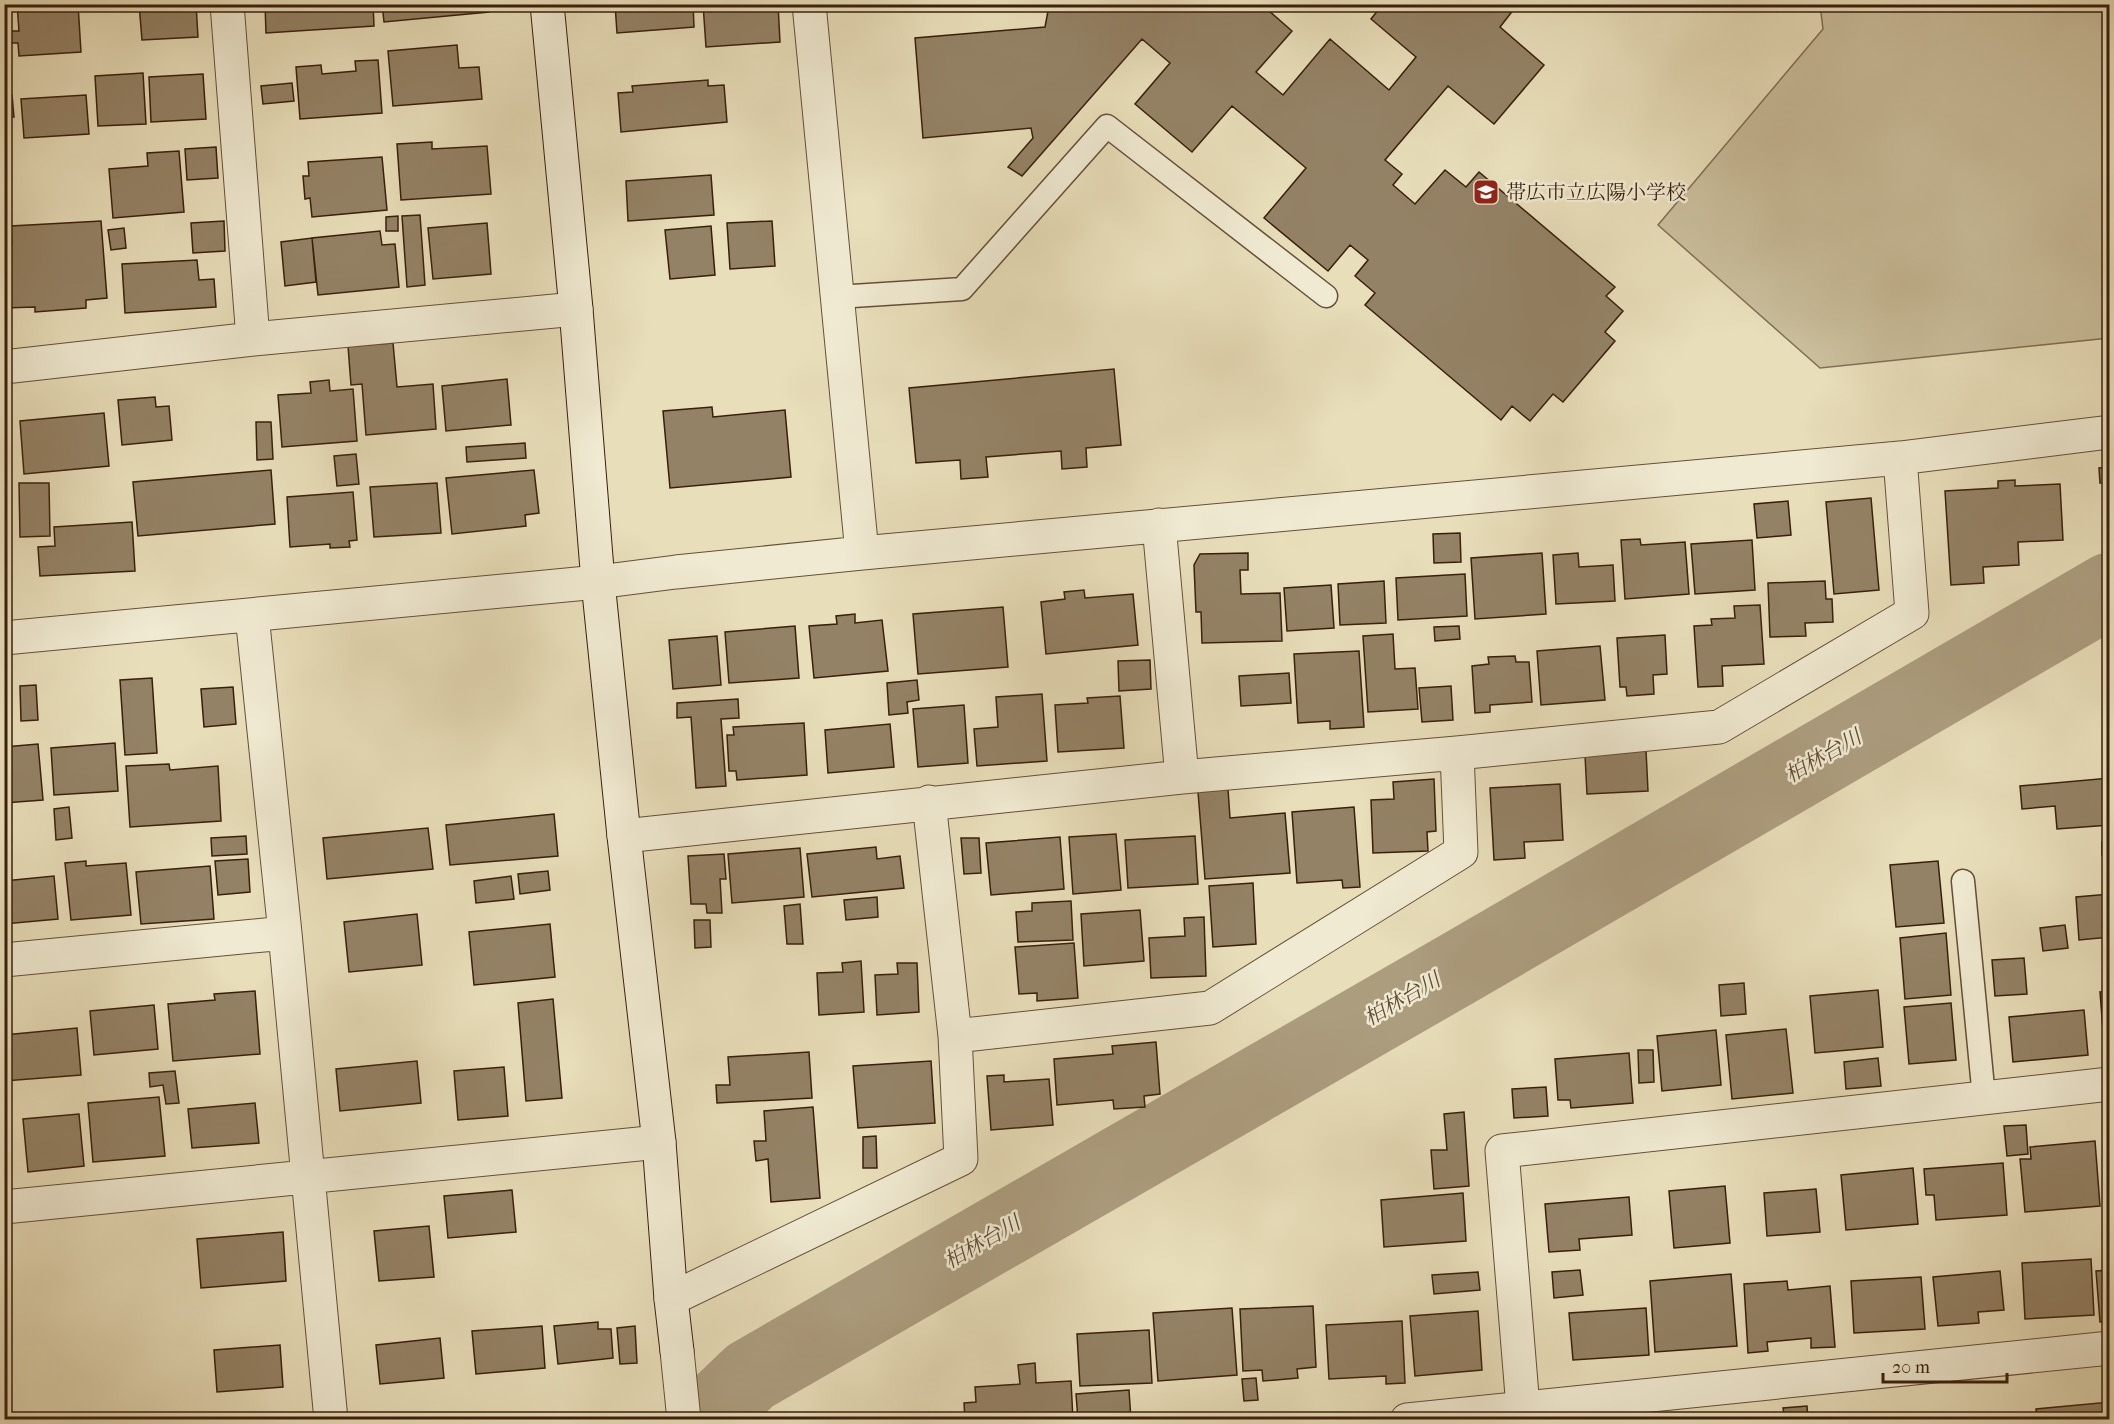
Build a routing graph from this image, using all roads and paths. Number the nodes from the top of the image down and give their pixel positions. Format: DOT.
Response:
graph roads {
  1 [pos="227,4"];
  2 [pos="547,4"];
  3 [pos="809,4"];
  4 [pos="1326,296"];
  5 [pos="837,297"];
  6 [pos="576,309"];
  7 [pos="253,339"];
  8 [pos="4,367"];
  9 [pos="2109,432"];
  10 [pos="1900,459"];
  11 [pos="1159,525"];
  12 [pos="862,553"];
  13 [pos="598,582"];
  14 [pos="252,615"];
  15 [pos="4,638"];
  16 [pos="1457,753"];
  17 [pos="1182,777"];
  18 [pos="929,802"];
  19 [pos="624,836"];
  20 [pos="1963,881"];
  21 [pos="285,933"];
  22 [pos="4,960"];
  23 [pos="955,1036"];
  24 [pos="2109,1084"];
  25 [pos="1984,1098"];
  26 [pos="659,1142"];
  27 [pos="308,1178"];
  28 [pos="4,1207"];
  29 [pos="670,1299"];
  30 [pos="2109,1348"];
  31 [pos="1523,1414"];
  32 [pos="331,1419"];
  33 [pos="684,1419"];
  34 [pos="1407,1419"];
  1 -- 7 [label="street"];
  2 -- 6 [label="street"];
  3 -- 5 [label="street"];
  4 -- 5 [label="lane"];
  5 -- 12 [label="street"];
  6 -- 7 [label="street"];
  6 -- 13 [label="street"];
  7 -- 8 [label="street"];
  9 -- 10 [label="street"];
  10 -- 11 [label="street"];
  10 -- 16 [label="street"];
  11 -- 12 [label="street"];
  11 -- 17 [label="street"];
  12 -- 13 [label="street"];
  13 -- 14 [label="street"];
  13 -- 19 [label="street"];
  14 -- 15 [label="street"];
  14 -- 21 [label="street"];
  16 -- 17 [label="street"];
  16 -- 23 [label="street"];
  17 -- 18 [label="street"];
  18 -- 19 [label="street"];
  18 -- 23 [label="street"];
  19 -- 26 [label="street"];
  20 -- 25 [label="lane"];
  21 -- 22 [label="street"];
  21 -- 27 [label="street"];
  23 -- 29 [label="street"];
  24 -- 25 [label="street"];
  25 -- 31 [label="street"];
  26 -- 27 [label="street"];
  26 -- 29 [label="street"];
  27 -- 28 [label="street"];
  27 -- 32 [label="street"];
  29 -- 33 [label="street"];
  30 -- 31 [label="street"];
  31 -- 34 [label="street"];
}
